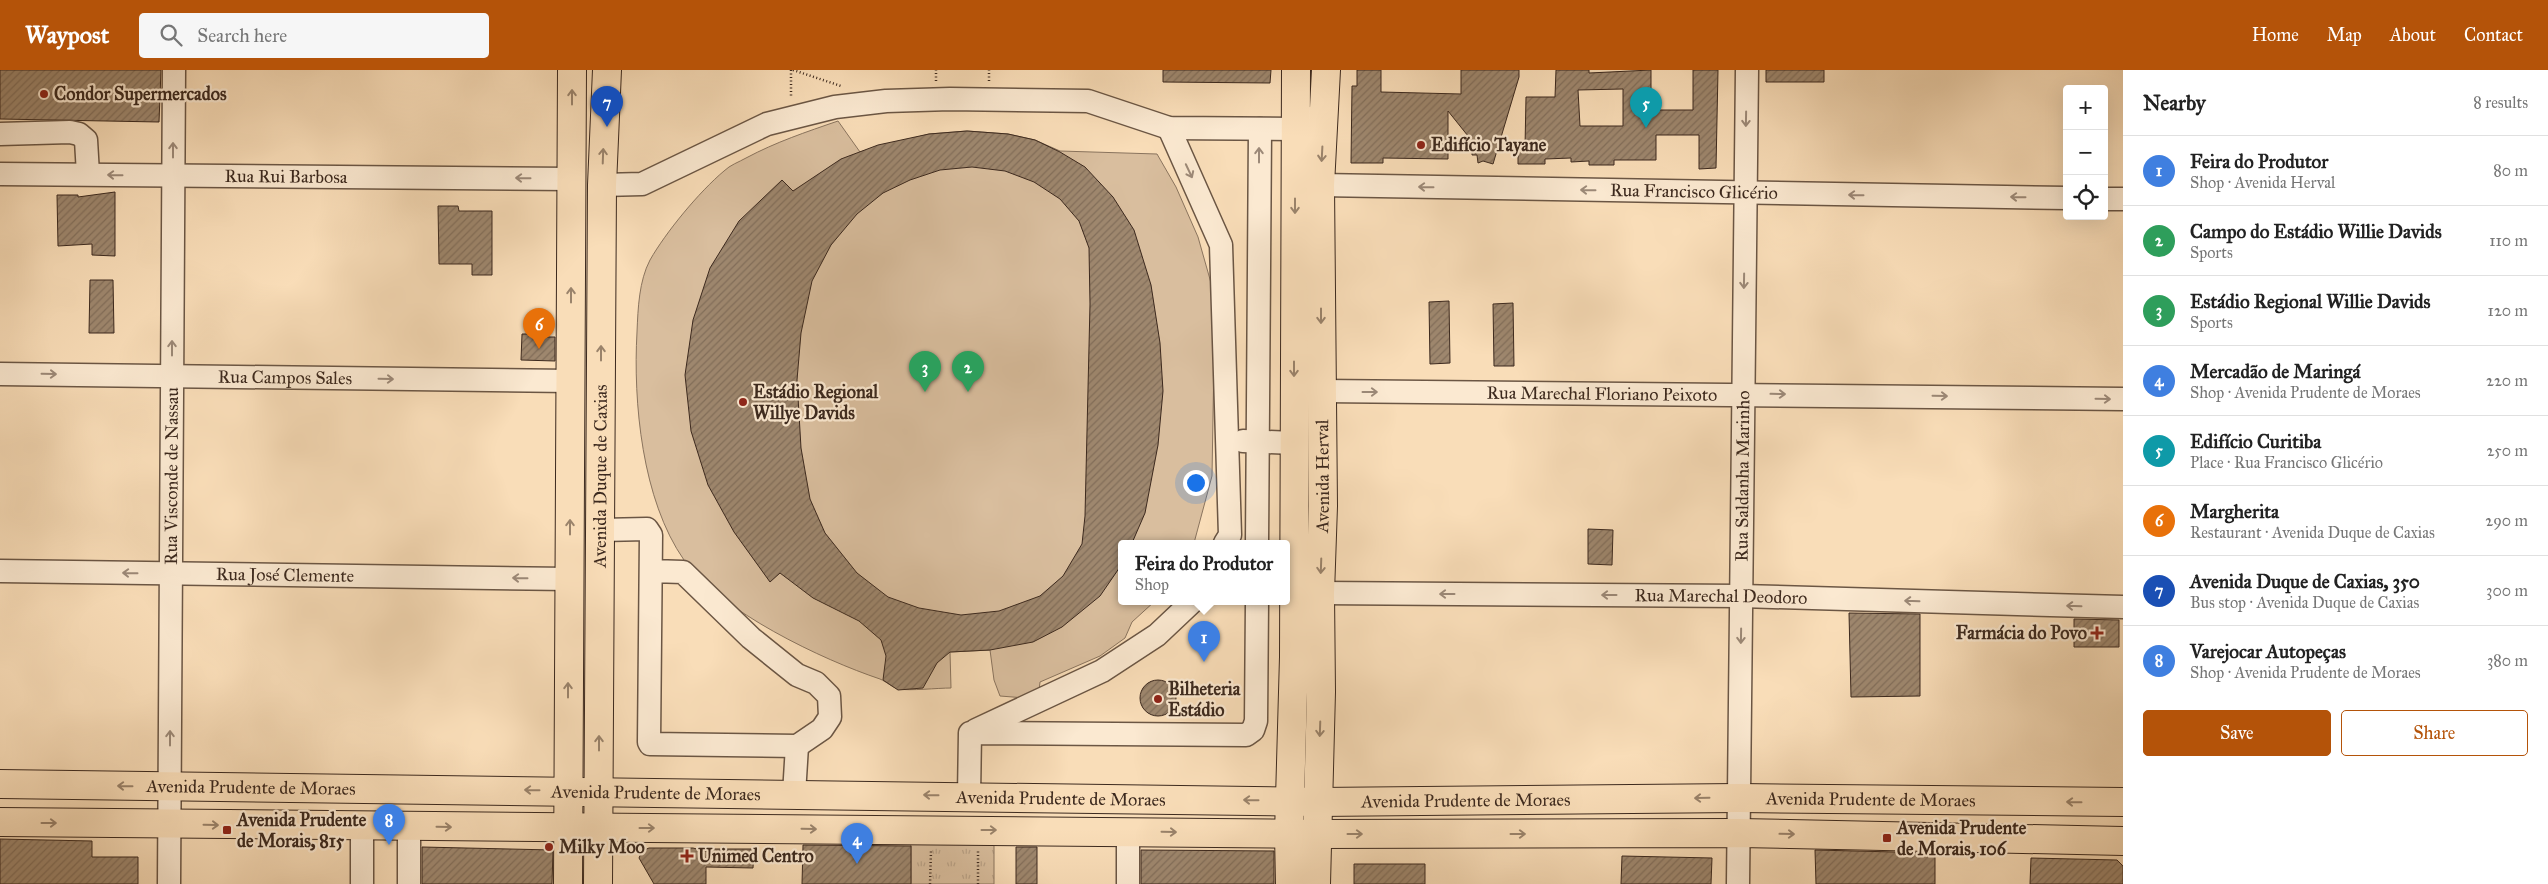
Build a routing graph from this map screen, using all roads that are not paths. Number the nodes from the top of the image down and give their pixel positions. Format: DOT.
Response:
graph roads {
  1 [pos="174,70"];
  2 [pos="572,70"];
  3 [pos="607,70"];
  4 [pos="1296,70"];
  5 [pos="1326,70"];
  6 [pos="1747,70"];
  7 [pos="1324,106"];
  8 [pos="1169,128"];
  9 [pos="1260,129"];
  10 [pos="1294,129"];
  11 [pos="0,134"];
  12 [pos="0,174"];
  13 [pos="88,174"];
  14 [pos="173,175"];
  15 [pos="572,179"];
  16 [pos="602,185"];
  17 [pos="1320,185"];
  18 [pos="1745,193"];
  19 [pos="2063,198"];
  20 [pos="2108,199"];
  21 [pos="2123,199"];
  22 [pos="1294,327"];
  23 [pos="1322,352"];
  24 [pos="0,374"];
  25 [pos="172,376"];
  26 [pos="570,381"];
  27 [pos="1322,391"];
  28 [pos="1743,394"];
  29 [pos="2123,399"];
  30 [pos="1227,441"];
  31 [pos="1258,441"];
  32 [pos="1294,443"];
  33 [pos="1323,506"];
  34 [pos="600,530"];
  35 [pos="1227,540"];
  36 [pos="1257,540"];
  37 [pos="1294,545"];
  38 [pos="0,571"];
  39 [pos="650,571"];
  40 [pos="171,573"];
  41 [pos="569,578"];
  42 [pos="1320,593"];
  43 [pos="1741,596"];
  44 [pos="1189,605"];
  45 [pos="1257,605"];
  46 [pos="2123,607"];
  47 [pos="1294,657"];
  48 [pos="1321,692"];
  49 [pos="970,733"];
  50 [pos="797,746"];
  51 [pos="0,784"];
  52 [pos="170,786"];
  53 [pos="568,791"];
  54 [pos="599,792"];
  55 [pos="794,794"];
  56 [pos="969,796"];
  57 [pos="1739,798"];
  58 [pos="1291,800"];
  59 [pos="1318,802"];
  60 [pos="2123,802"];
  61 [pos="0,822"];
  62 [pos="169,824"];
  63 [pos="362,826"];
  64 [pos="409,826"];
  65 [pos="568,828"];
  66 [pos="598,828"];
  67 [pos="1128,831"];
  68 [pos="1289,834"];
  69 [pos="1317,834"];
  70 [pos="1738,834"];
  71 [pos="2123,841"];
  72 [pos="169,884"];
  73 [pos="362,884"];
  74 [pos="409,884"];
  75 [pos="568,884"];
  76 [pos="598,884"];
  77 [pos="1128,884"];
  78 [pos="1290,884"];
  79 [pos="1316,884"];
  80 [pos="1738,884"];
  14 -- 1 [label="street, Rua Visconde de Nassau, one-way"];
  15 -- 2 [label="main road, Avenida Duque de Caxias, one-way"];
  16 -- 3 [label="main road, Avenida Duque de Caxias, one-way"];
  4 -- 10 [label="main road, Avenida Herval"];
  5 -- 7 [label="main road, Avenida Herval"];
  6 -- 18 [label="street, Rua Saldanha Marinho, one-way"];
  7 -- 10 [label="street"];
  7 -- 17 [label="main road, Avenida Herval, one-way"];
  8 -- 9 [label="street"];
  8 -- 16 [label="street"];
  8 -- 30 [label="street, one-way"];
  9 -- 10 [label="street"];
  31 -- 9 [label="street, one-way"];
  10 -- 22 [label="main road, Avenida Herval, one-way"];
  11 -- 13 [label="street"];
  12 -- 13 [label="street, Rua Rui Barbosa"];
  14 -- 13 [label="street, Rua Rui Barbosa, one-way"];
  15 -- 14 [label="street, Rua Rui Barbosa, one-way"];
  25 -- 14 [label="street, Rua Visconde de Nassau, one-way"];
  26 -- 15 [label="main road, Avenida Duque de Caxias, one-way"];
  34 -- 16 [label="main road, Avenida Duque de Caxias, one-way"];
  18 -- 17 [label="street, Rua Francisco Glicério, one-way"];
  17 -- 23 [label="main road, Avenida Herval, one-way"];
  19 -- 18 [label="street, Rua Francisco Glicério, one-way"];
  18 -- 28 [label="street, Rua Saldanha Marinho, one-way"];
  20 -- 21 [label="street"];
  22 -- 23 [label="main road"];
  22 -- 32 [label="main road, Avenida Herval, one-way"];
  23 -- 27 [label="main road, Avenida Herval"];
  24 -- 25 [label="street, Rua Campos Sales, one-way"];
  25 -- 26 [label="street, Rua Campos Sales, one-way"];
  25 -- 40 [label="street, Rua Visconde de Nassau"];
  41 -- 26 [label="main road, Avenida Duque de Caxias, one-way"];
  27 -- 28 [label="street, Rua Marechal Floriano Peixoto, one-way"];
  27 -- 33 [label="main road, Avenida Herval"];
  28 -- 29 [label="street, Rua Marechal Floriano Peixoto, one-way"];
  28 -- 43 [label="street, Rua Saldanha Marinho"];
  30 -- 31 [label="street"];
  30 -- 35 [label="street"];
  31 -- 32 [label="street"];
  31 -- 36 [label="street"];
  32 -- 37 [label="main road, Avenida Herval"];
  33 -- 37 [label="main road"];
  33 -- 42 [label="main road, Avenida Herval, one-way"];
  34 -- 39 [label="street"];
  54 -- 34 [label="main road, Avenida Duque de Caxias, one-way"];
  37 -- 47 [label="main road, Avenida Herval"];
  40 -- 38 [label="street, Rua José Clemente, one-way"];
  39 -- 50 [label="street"];
  39 -- 50 [label="street"];
  41 -- 40 [label="street, Rua José Clemente, one-way"];
  52 -- 40 [label="street, Rua Visconde de Nassau, one-way"];
  53 -- 41 [label="main road, Avenida Duque de Caxias, one-way"];
  43 -- 42 [label="street, Rua Marechal Deodoro, one-way"];
  42 -- 48 [label="main road, Avenida Herval"];
  46 -- 43 [label="street, Rua Marechal Deodoro, one-way"];
  43 -- 57 [label="street, Rua Saldanha Marinho, one-way"];
  44 -- 49 [label="street"];
  45 -- 49 [label="street"];
  47 -- 48 [label="main road"];
  47 -- 58 [label="main road, Avenida Herval"];
  48 -- 59 [label="main road, Avenida Herval, one-way"];
  49 -- 56 [label="street"];
  50 -- 55 [label="street"];
  52 -- 51 [label="main road, Avenida Prudente de Moraes, one-way"];
  53 -- 52 [label="main road, Avenida Prudente de Moraes, one-way"];
  52 -- 62 [label="street, Rua Visconde de Nassau"];
  53 -- 54 [label="main road, Avenida Prudente de Moraes"];
  53 -- 65 [label="main road, Avenida Duque de Caxias"];
  54 -- 55 [label="main road, Avenida Prudente de Moraes"];
  54 -- 66 [label="main road, Avenida Duque de Caxias"];
  56 -- 55 [label="main road, Avenida Prudente de Moraes, one-way"];
  58 -- 56 [label="main road, Avenida Prudente de Moraes, one-way"];
  57 -- 59 [label="main road, Avenida Prudente de Moraes, one-way"];
  60 -- 57 [label="main road, Avenida Prudente de Moraes, one-way"];
  57 -- 70 [label="street, Rua Saldanha Marinho"];
  58 -- 59 [label="main road, Avenida Prudente de Moraes"];
  58 -- 68 [label="main road, Avenida Herval"];
  59 -- 69 [label="main road, Avenida Herval"];
  61 -- 62 [label="main road, Avenida Prudente de Moraes, one-way"];
  62 -- 63 [label="main road, Avenida Prudente de Moraes, one-way"];
  62 -- 72 [label="street, Rua Visconde de Nassau"];
  63 -- 64 [label="main road, Avenida Prudente de Moraes"];
  63 -- 73 [label="street"];
  64 -- 65 [label="main road, Avenida Prudente de Moraes, one-way"];
  64 -- 74 [label="street"];
  65 -- 66 [label="main road, Avenida Prudente de Moraes"];
  65 -- 75 [label="main road, Avenida Duque de Caxias"];
  66 -- 67 [label="main road, Avenida Prudente de Moraes, one-way"];
  66 -- 76 [label="main road, Avenida Duque de Caxias"];
  67 -- 68 [label="main road, Avenida Prudente de Moraes, one-way"];
  67 -- 77 [label="street"];
  68 -- 69 [label="main road, Avenida Prudente de Moraes"];
  68 -- 78 [label="main road, Avenida Herval"];
  69 -- 70 [label="main road, Avenida Prudente de Moraes, one-way"];
  69 -- 79 [label="main road, Avenida Herval"];
  70 -- 71 [label="main road, Avenida Prudente de Moraes, one-way"];
  70 -- 80 [label="street, Rua Saldanha Marinho"];
}
